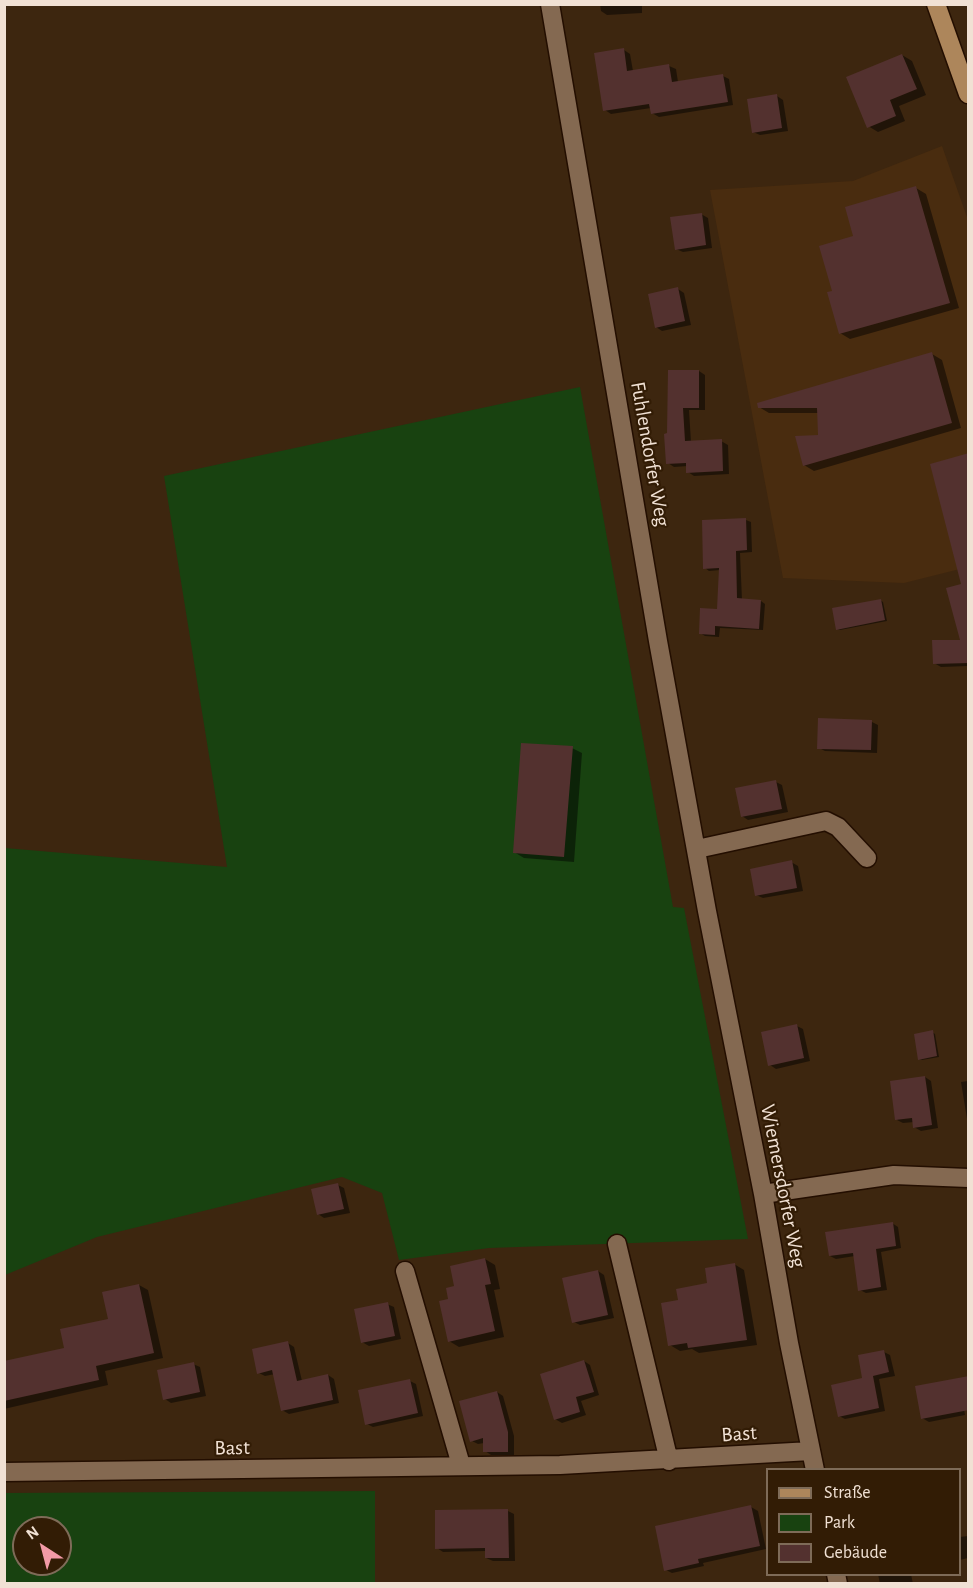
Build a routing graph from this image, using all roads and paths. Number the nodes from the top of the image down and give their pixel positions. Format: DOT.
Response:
graph roads {
  1 [pos="550,4"];
  2 [pos="936,4"];
  3 [pos="969,94"];
  4 [pos="697,849"];
  5 [pos="867,858"];
  6 [pos="707,911"];
  7 [pos="969,1178"];
  8 [pos="763,1194"];
  9 [pos="617,1244"];
  10 [pos="405,1271"];
  11 [pos="669,1461"];
  12 [pos="813,1461"];
  13 [pos="461,1465"];
  14 [pos="4,1472"];
  1 -- 4 [label="street, Fuhlendorfer Weg"];
  2 -- 3 [label="main road"];
  4 -- 5 [label="street"];
  4 -- 6 [label="street, Fuhlendorfer Weg"];
  6 -- 8 [label="street, Wiemersdorfer Weg"];
  7 -- 8 [label="street"];
  8 -- 12 [label="street, Wiemersdorfer Weg"];
  9 -- 11 [label="street"];
  10 -- 13 [label="street"];
  11 -- 12 [label="street, Bast"];
  11 -- 13 [label="street, Bast"];
  13 -- 14 [label="street, Bast"];
}
